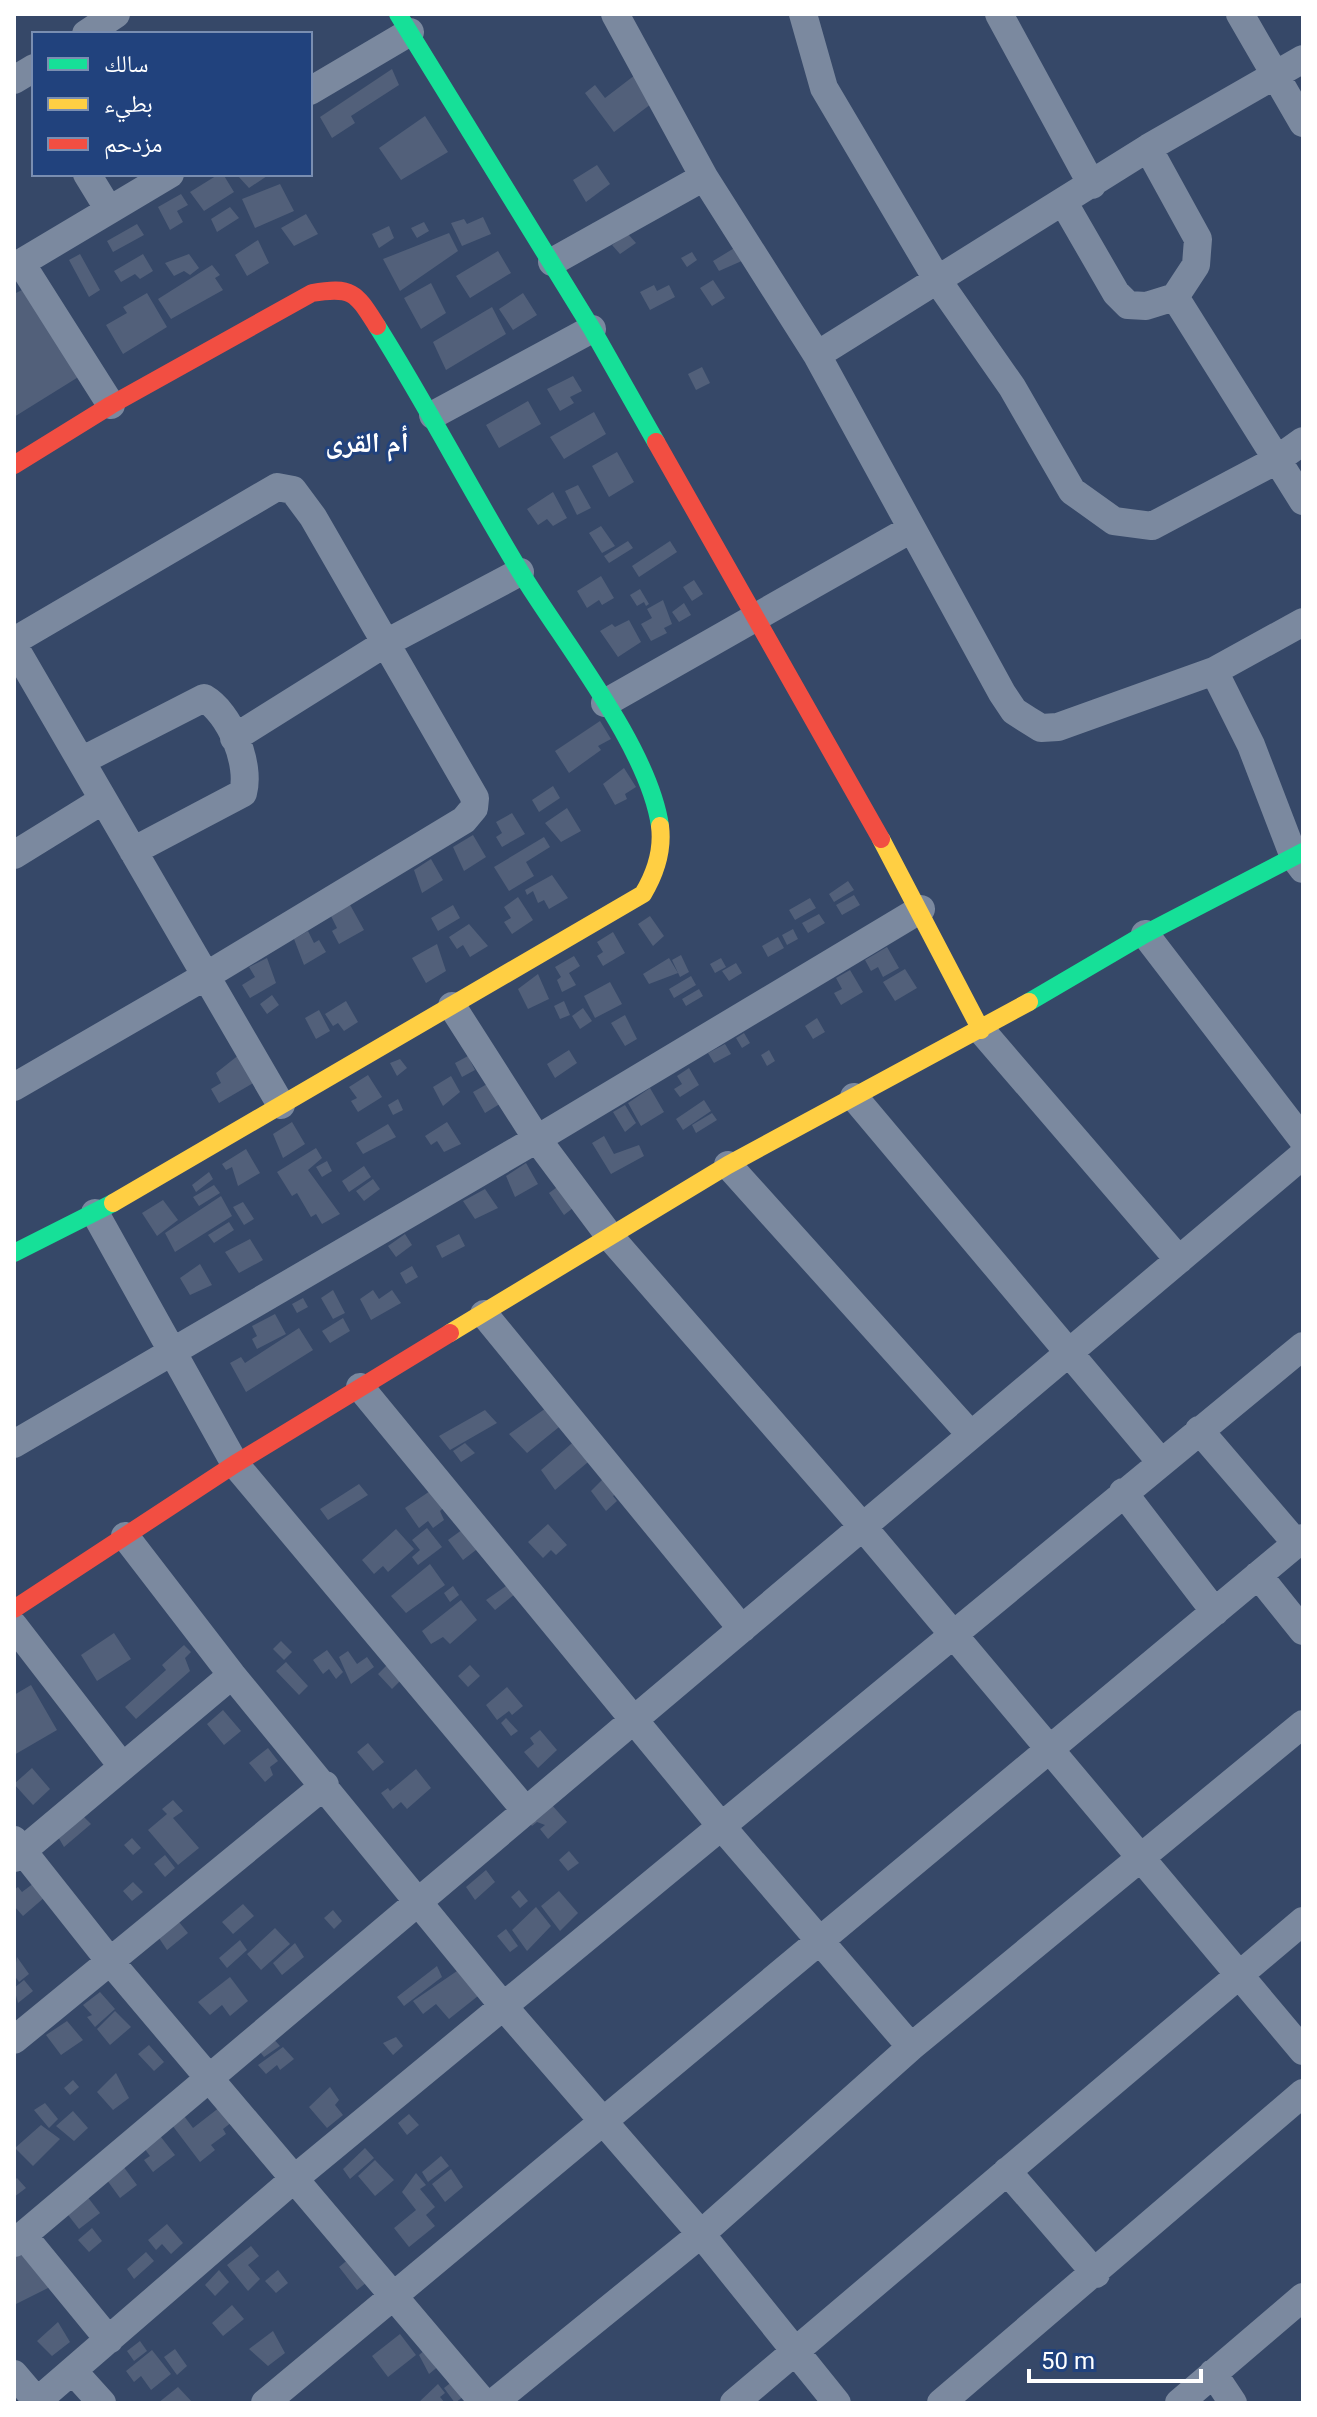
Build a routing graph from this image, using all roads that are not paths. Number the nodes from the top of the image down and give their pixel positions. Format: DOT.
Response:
graph roads {
  1 [pos="116,14"];
  2 [pos="615,14"];
  3 [pos="803,14"];
  4 [pos="999,14"];
  5 [pos="1240,14"];
  6 [pos="404,23"];
  7 [pos="89,32"];
  8 [pos="1303,59"];
  9 [pos="1275,77"];
  10 [pos="312,90"];
  11 [pos="1303,123"];
  12 [pos="1148,148"];
  13 [pos="88,176"];
  14 [pos="167,176"];
  15 [pos="704,177"];
  16 [pos="1092,185"];
  17 [pos="1064,203"];
  18 [pos="109,210"];
  19 [pos="552,262"];
  20 [pos="17,265"];
  21 [pos="938,281"];
  22 [pos="1175,297"];
  23 [pos="592,329"];
  24 [pos="817,355"];
  25 [pos="111,405"];
  26 [pos="433,415"];
  27 [pos="1303,441"];
  28 [pos="1275,461"];
  29 [pos="14,465"];
  30 [pos="1303,501"];
  31 [pos="911,529"];
  32 [pos="520,572"];
  33 [pos="755,621"];
  34 [pos="1303,622"];
  35 [pos="14,643"];
  36 [pos="384,644"];
  37 [pos="1214,671"];
  38 [pos="605,703"];
  39 [pos="234,738"];
  40 [pos="81,761"];
  41 [pos="103,800"];
  42 [pos="133,851"];
  43 [pos="14,855"];
  44 [pos="1300,860"];
  45 [pos="921,909"];
  46 [pos="1145,934"];
  47 [pos="204,977"];
  48 [pos="452,1006"];
  49 [pos="981,1030"];
  50 [pos="14,1087"];
  51 [pos="854,1097"];
  52 [pos="281,1105"];
  53 [pos="537,1139"];
  54 [pos="1303,1140"];
  55 [pos="1303,1155"];
  56 [pos="728,1165"];
  57 [pos="95,1213"];
  58 [pos="611,1238"];
  59 [pos="14,1253"];
  60 [pos="1179,1260"];
  61 [pos="484,1314"];
  62 [pos="1303,1346"];
  63 [pos="172,1352"];
  64 [pos="1070,1352"];
  65 [pos="360,1387"];
  66 [pos="1199,1430"];
  67 [pos="971,1435"];
  68 [pos="14,1444"];
  69 [pos="1160,1461"];
  70 [pos="235,1464"];
  71 [pos="1123,1492"];
  72 [pos="863,1527"];
  73 [pos="125,1536"];
  74 [pos="1300,1541"];
  75 [pos="1258,1575"];
  76 [pos="14,1609"];
  77 [pos="1215,1612"];
  78 [pos="14,1626"];
  79 [pos="742,1629"];
  80 [pos="1303,1631"];
  81 [pos="952,1634"];
  82 [pos="232,1675"];
  83 [pos="634,1720"];
  84 [pos="1303,1724"];
  85 [pos="1049,1748"];
  86 [pos="122,1766"];
  87 [pos="325,1785"];
  88 [pos="526,1811"];
  89 [pos="722,1827"];
  90 [pos="17,1850"];
  91 [pos="1139,1856"];
  92 [pos="419,1902"];
  93 [pos="1303,1921"];
  94 [pos="819,1941"];
  95 [pos="109,1960"];
  96 [pos="1239,1976"];
  97 [pos="504,2007"];
  98 [pos="14,2040"];
  99 [pos="911,2047"];
  100 [pos="1303,2051"];
  101 [pos="211,2077"];
  102 [pos="1303,2093"];
  103 [pos="603,2125"];
  104 [pos="1007,2171"];
  105 [pos="294,2179"];
  106 [pos="701,2234"];
  107 [pos="19,2239"];
  108 [pos="1096,2274"];
  109 [pos="395,2296"];
  110 [pos="1303,2297"];
  111 [pos="109,2340"];
  112 [pos="794,2349"];
  113 [pos="73,2371"];
  114 [pos="1213,2373"];
  115 [pos="14,2374"];
  116 [pos="36,2402"];
  117 [pos="102,2403"];
  118 [pos="265,2403"];
  119 [pos="484,2403"];
  120 [pos="493,2403"];
  121 [pos="734,2403"];
  122 [pos="837,2403"];
  123 [pos="941,2403"];
  124 [pos="1179,2403"];
  125 [pos="1233,2403"];
  1 -- 7 [label="street"];
  2 -- 15 [label="street"];
  3 -- 21 [label="street"];
  4 -- 16 [label="street"];
  5 -- 9 [label="street"];
  6 -- 10 [label="street"];
  6 -- 19 [label="street"];
  8 -- 9 [label="street"];
  9 -- 11 [label="street"];
  9 -- 12 [label="street"];
  12 -- 16 [label="street"];
  12 -- 22 [label="street"];
  13 -- 18 [label="street"];
  14 -- 18 [label="street"];
  15 -- 19 [label="street"];
  15 -- 24 [label="street"];
  16 -- 17 [label="street"];
  17 -- 21 [label="street"];
  17 -- 22 [label="street"];
  18 -- 20 [label="street"];
  19 -- 23 [label="street"];
  20 -- 25 [label="street"];
  21 -- 24 [label="street"];
  21 -- 28 [label="street"];
  22 -- 28 [label="street"];
  23 -- 26 [label="street"];
  23 -- 33 [label="street"];
  24 -- 31 [label="street"];
  25 -- 26 [label="street"];
  25 -- 29 [label="street"];
  26 -- 32 [label="street"];
  27 -- 28 [label="street"];
  28 -- 30 [label="street"];
  31 -- 33 [label="street"];
  31 -- 37 [label="street"];
  32 -- 36 [label="street"];
  32 -- 38 [label="street"];
  33 -- 38 [label="street"];
  33 -- 45 [label="street"];
  34 -- 37 [label="street"];
  35 -- 36 [label="street"];
  35 -- 40 [label="street"];
  36 -- 39 [label="street"];
  36 -- 47 [label="street"];
  37 -- 44 [label="street"];
  38 -- 48 [label="street"];
  39 -- 40 [label="street"];
  39 -- 42 [label="street"];
  40 -- 41 [label="street"];
  41 -- 42 [label="street"];
  41 -- 43 [label="street"];
  42 -- 47 [label="street"];
  44 -- 46 [label="street"];
  45 -- 49 [label="street"];
  45 -- 53 [label="street"];
  46 -- 49 [label="street"];
  46 -- 54 [label="street"];
  47 -- 50 [label="street"];
  47 -- 52 [label="street"];
  48 -- 52 [label="street"];
  48 -- 53 [label="street"];
  49 -- 51 [label="street"];
  49 -- 60 [label="street"];
  51 -- 56 [label="street"];
  51 -- 64 [label="street"];
  52 -- 57 [label="street"];
  53 -- 58 [label="street"];
  53 -- 63 [label="street"];
  55 -- 60 [label="street"];
  56 -- 58 [label="street"];
  56 -- 67 [label="street"];
  57 -- 59 [label="street"];
  57 -- 63 [label="street"];
  58 -- 61 [label="street"];
  58 -- 72 [label="street"];
  60 -- 64 [label="street"];
  61 -- 65 [label="street"];
  61 -- 79 [label="street"];
  62 -- 66 [label="street"];
  63 -- 68 [label="street"];
  63 -- 70 [label="street"];
  64 -- 67 [label="street"];
  64 -- 69 [label="street"];
  65 -- 70 [label="street"];
  65 -- 83 [label="street"];
  66 -- 69 [label="street"];
  66 -- 74 [label="street"];
  67 -- 72 [label="street"];
  69 -- 71 [label="street"];
  70 -- 73 [label="street"];
  70 -- 88 [label="street"];
  71 -- 77 [label="street"];
  71 -- 81 [label="street"];
  72 -- 79 [label="street"];
  72 -- 81 [label="street"];
  73 -- 76 [label="street"];
  73 -- 82 [label="street"];
  74 -- 75 [label="street"];
  75 -- 77 [label="street"];
  75 -- 80 [label="street"];
  77 -- 85 [label="street"];
  78 -- 86 [label="street"];
  79 -- 83 [label="street"];
  81 -- 85 [label="street"];
  81 -- 89 [label="street"];
  82 -- 86 [label="street"];
  82 -- 87 [label="street"];
  83 -- 88 [label="street"];
  83 -- 89 [label="street"];
  84 -- 91 [label="street"];
  85 -- 91 [label="street"];
  85 -- 94 [label="street"];
  86 -- 90 [label="street"];
  87 -- 92 [label="street"];
  87 -- 95 [label="street"];
  88 -- 92 [label="street"];
  89 -- 94 [label="street"];
  89 -- 97 [label="street"];
  90 -- 95 [label="street"];
  91 -- 96 [label="street"];
  91 -- 99 [label="street"];
  92 -- 97 [label="street"];
  92 -- 101 [label="street"];
  93 -- 96 [label="street"];
  94 -- 99 [label="street"];
  94 -- 103 [label="street"];
  95 -- 98 [label="street"];
  95 -- 101 [label="street"];
  96 -- 100 [label="street"];
  96 -- 104 [label="street"];
  97 -- 103 [label="street"];
  97 -- 105 [label="street"];
  99 -- 106 [label="street"];
  101 -- 105 [label="street"];
  101 -- 107 [label="street"];
  102 -- 108 [label="street"];
  103 -- 106 [label="street"];
  103 -- 109 [label="street"];
  104 -- 108 [label="street"];
  104 -- 112 [label="street"];
  105 -- 109 [label="street"];
  105 -- 111 [label="street"];
  106 -- 112 [label="street"];
  106 -- 120 [label="street"];
  107 -- 111 [label="street"];
  108 -- 123 [label="street"];
  109 -- 118 [label="street"];
  109 -- 119 [label="street"];
  110 -- 114 [label="street"];
  111 -- 113 [label="street"];
  112 -- 121 [label="street"];
  112 -- 122 [label="street"];
  113 -- 116 [label="street"];
  113 -- 117 [label="street"];
  114 -- 124 [label="street"];
  114 -- 125 [label="street"];
  115 -- 116 [label="street"];
}
